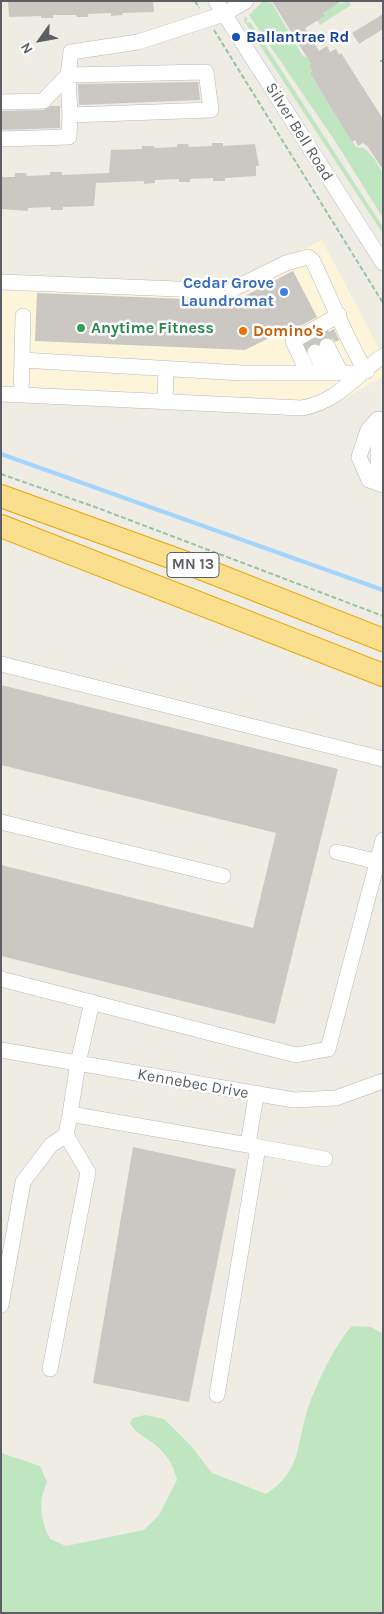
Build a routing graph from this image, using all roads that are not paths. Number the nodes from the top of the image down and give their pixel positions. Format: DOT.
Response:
graph roads {
  1 [pos="246,1"];
  2 [pos="220,8"];
  3 [pos="68,75"];
  4 [pos="1,102"];
  5 [pos="70,115"];
  6 [pos="1,139"];
  7 [pos="383,263"];
  8 [pos="1,282"];
  9 [pos="339,314"];
  10 [pos="23,316"];
  11 [pos="383,356"];
  12 [pos="22,360"];
  13 [pos="383,365"];
  14 [pos="166,368"];
  15 [pos="365,371"];
  16 [pos="308,373"];
  17 [pos="325,373"];
  18 [pos="341,373"];
  19 [pos="1,394"];
  20 [pos="21,394"];
  21 [pos="165,402"];
  22 [pos="381,418"];
  23 [pos="383,476"];
  24 [pos="383,486"];
  25 [pos="1,496"];
  26 [pos="1,526"];
  27 [pos="383,640"];
  28 [pos="1,664"];
  29 [pos="383,675"];
  30 [pos="383,759"];
  31 [pos="1,822"];
  32 [pos="383,840"];
  33 [pos="337,852"];
  34 [pos="380,863"];
  35 [pos="223,876"];
  36 [pos="1,979"];
  37 [pos="92,1002"];
  38 [pos="1,1050"];
  39 [pos="78,1063"];
  40 [pos="383,1081"];
  41 [pos="256,1095"];
  42 [pos="70,1114"];
  43 [pos="66,1136"];
  44 [pos="253,1146"];
  45 [pos="325,1159"];
  46 [pos="1,1305"];
  47 [pos="50,1369"];
  48 [pos="217,1395"];
  1 -- 2 [label="street"];
  2 -- 3 [label="street"];
  2 -- 7 [label="street, Silver Bell Road"];
  3 -- 4 [label="street"];
  3 -- 5 [label="street"];
  3 -- 5 [label="street"];
  5 -- 6 [label="street"];
  8 -- 9 [label="street"];
  9 -- 15 [label="street"];
  9 -- 16 [label="street"];
  10 -- 12 [label="street"];
  11 -- 15 [label="street"];
  12 -- 14 [label="street"];
  12 -- 20 [label="street"];
  13 -- 15 [label="street"];
  14 -- 16 [label="street"];
  14 -- 21 [label="street"];
  15 -- 18 [label="street"];
  15 -- 21 [label="street"];
  16 -- 17 [label="street"];
  17 -- 18 [label="street"];
  17 -- 18 [label="street"];
  19 -- 20 [label="street"];
  20 -- 21 [label="street"];
  22 -- 23 [label="street"];
  22 -- 24 [label="street"];
  25 -- 27 [label="highway, MN 13"];
  26 -- 29 [label="highway, MN 13"];
  28 -- 30 [label="street"];
  31 -- 35 [label="street"];
  32 -- 34 [label="street"];
  33 -- 34 [label="street"];
  34 -- 37 [label="street"];
  36 -- 37 [label="street"];
  37 -- 39 [label="street"];
  38 -- 39 [label="street, Kennebec Drive"];
  39 -- 41 [label="street, Kennebec Drive"];
  39 -- 42 [label="street"];
  40 -- 41 [label="street, Kennebec Drive"];
  41 -- 44 [label="street"];
  42 -- 43 [label="street"];
  42 -- 44 [label="street"];
  43 -- 46 [label="street"];
  43 -- 47 [label="street"];
  44 -- 45 [label="street"];
  44 -- 48 [label="street"];
}
